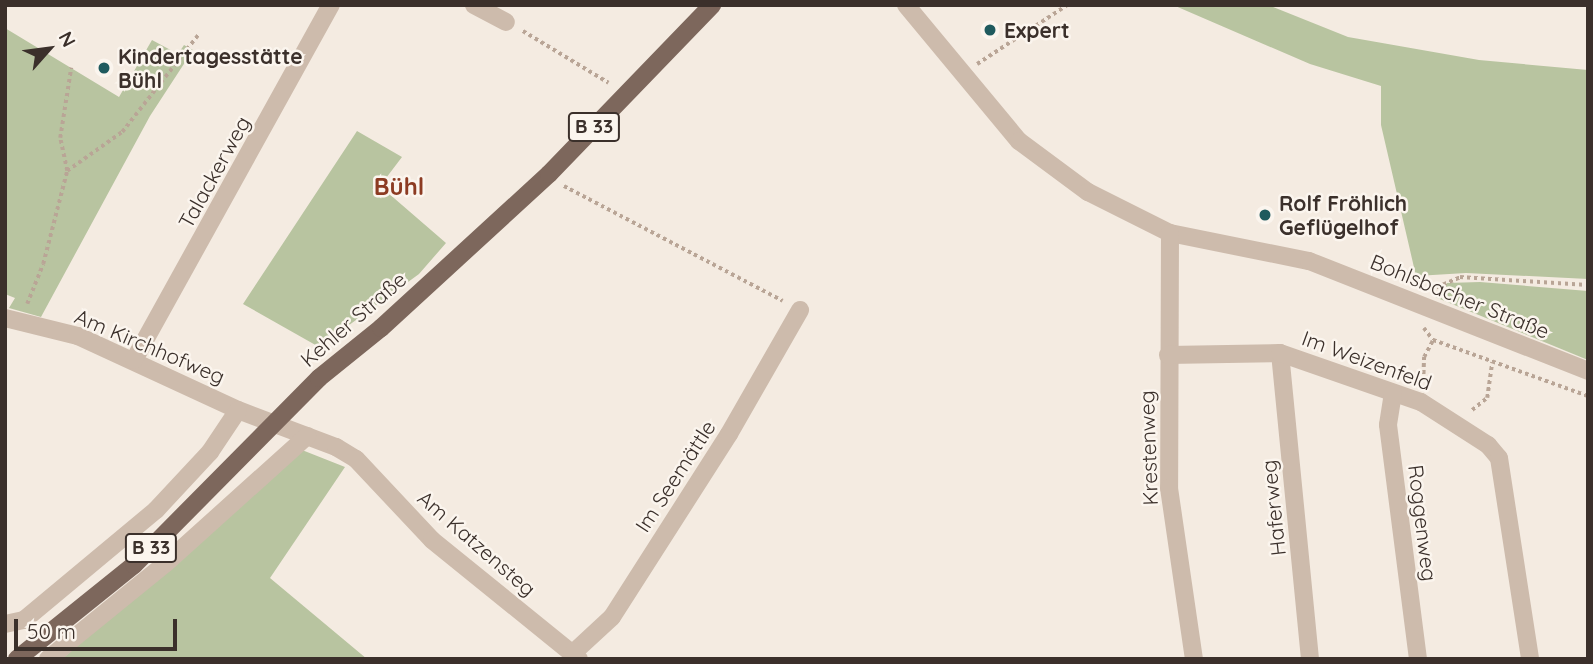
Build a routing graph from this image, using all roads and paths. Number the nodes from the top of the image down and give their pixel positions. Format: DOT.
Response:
graph roads {
  1 [pos="331,5"];
  2 [pos="474,5"];
  3 [pos="712,5"];
  4 [pos="906,5"];
  5 [pos="1067,5"];
  6 [pos="506,22"];
  7 [pos="198,34"];
  8 [pos="71,68"];
  9 [pos="961,75"];
  10 [pos="628,93"];
  11 [pos="67,171"];
  12 [pos="548,174"];
  13 [pos="1170,233"];
  14 [pos="1588,285"];
  15 [pos="1420,305"];
  16 [pos="800,310"];
  17 [pos="13,320"];
  18 [pos="1280,353"];
  19 [pos="1168,355"];
  20 [pos="134,360"];
  21 [pos="1493,362"];
  22 [pos="1588,371"];
  23 [pos="1393,393"];
  24 [pos="1588,396"];
  25 [pos="1421,401"];
  26 [pos="1473,407"];
  27 [pos="238,410"];
  28 [pos="274,425"];
  29 [pos="307,436"];
  30 [pos="5,624"];
  31 [pos="576,657"];
  32 [pos="17,659"];
  33 [pos="48,659"];
  34 [pos="1194,659"];
  35 [pos="1310,659"];
  36 [pos="1418,659"];
  37 [pos="1530,659"];
  1 -- 20 [label="street, Talackerweg"];
  2 -- 6 [label="street"];
  3 -- 10 [label="main road, Kehler Straße / B 33"];
  4 -- 9 [label="street, Bohlsbacher Straße"];
  5 -- 9 [label="path"];
  6 -- 10 [label="path"];
  7 -- 11 [label="path"];
  8 -- 11 [label="path"];
  9 -- 13 [label="street, Bohlsbacher Straße"];
  10 -- 12 [label="main road, Kehler Straße / B 33"];
  11 -- 17 [label="path"];
  12 -- 16 [label="path"];
  12 -- 28 [label="main road, Kehler Straße / B 33"];
  13 -- 15 [label="street, Bohlsbacher Straße"];
  13 -- 19 [label="street, Krestenweg"];
  14 -- 15 [label="path"];
  15 -- 22 [label="street, Bohlsbacher Straße"];
  16 -- 31 [label="street, Im Seemättle"];
  17 -- 20 [label="street, Am Kirchhofweg"];
  18 -- 19 [label="street, Im Weizenfeld"];
  18 -- 23 [label="street, Im Weizenfeld"];
  18 -- 35 [label="street, Haferweg"];
  19 -- 34 [label="street, Krestenweg"];
  20 -- 27 [label="street, Am Kirchhofweg"];
  21 -- 24 [label="path"];
  21 -- 25 [label="path"];
  21 -- 26 [label="path"];
  23 -- 25 [label="street, Im Weizenfeld"];
  23 -- 36 [label="street, Roggenweg"];
  25 -- 37 [label="street, Im Weizenfeld"];
  27 -- 28 [label="street, Am Kirchhofweg"];
  27 -- 30 [label="street"];
  28 -- 29 [label="street, Am Katzensteg"];
  28 -- 32 [label="main road, Kehler Straße / B 33"];
  29 -- 31 [label="street, Am Katzensteg"];
  29 -- 33 [label="street"];
}
